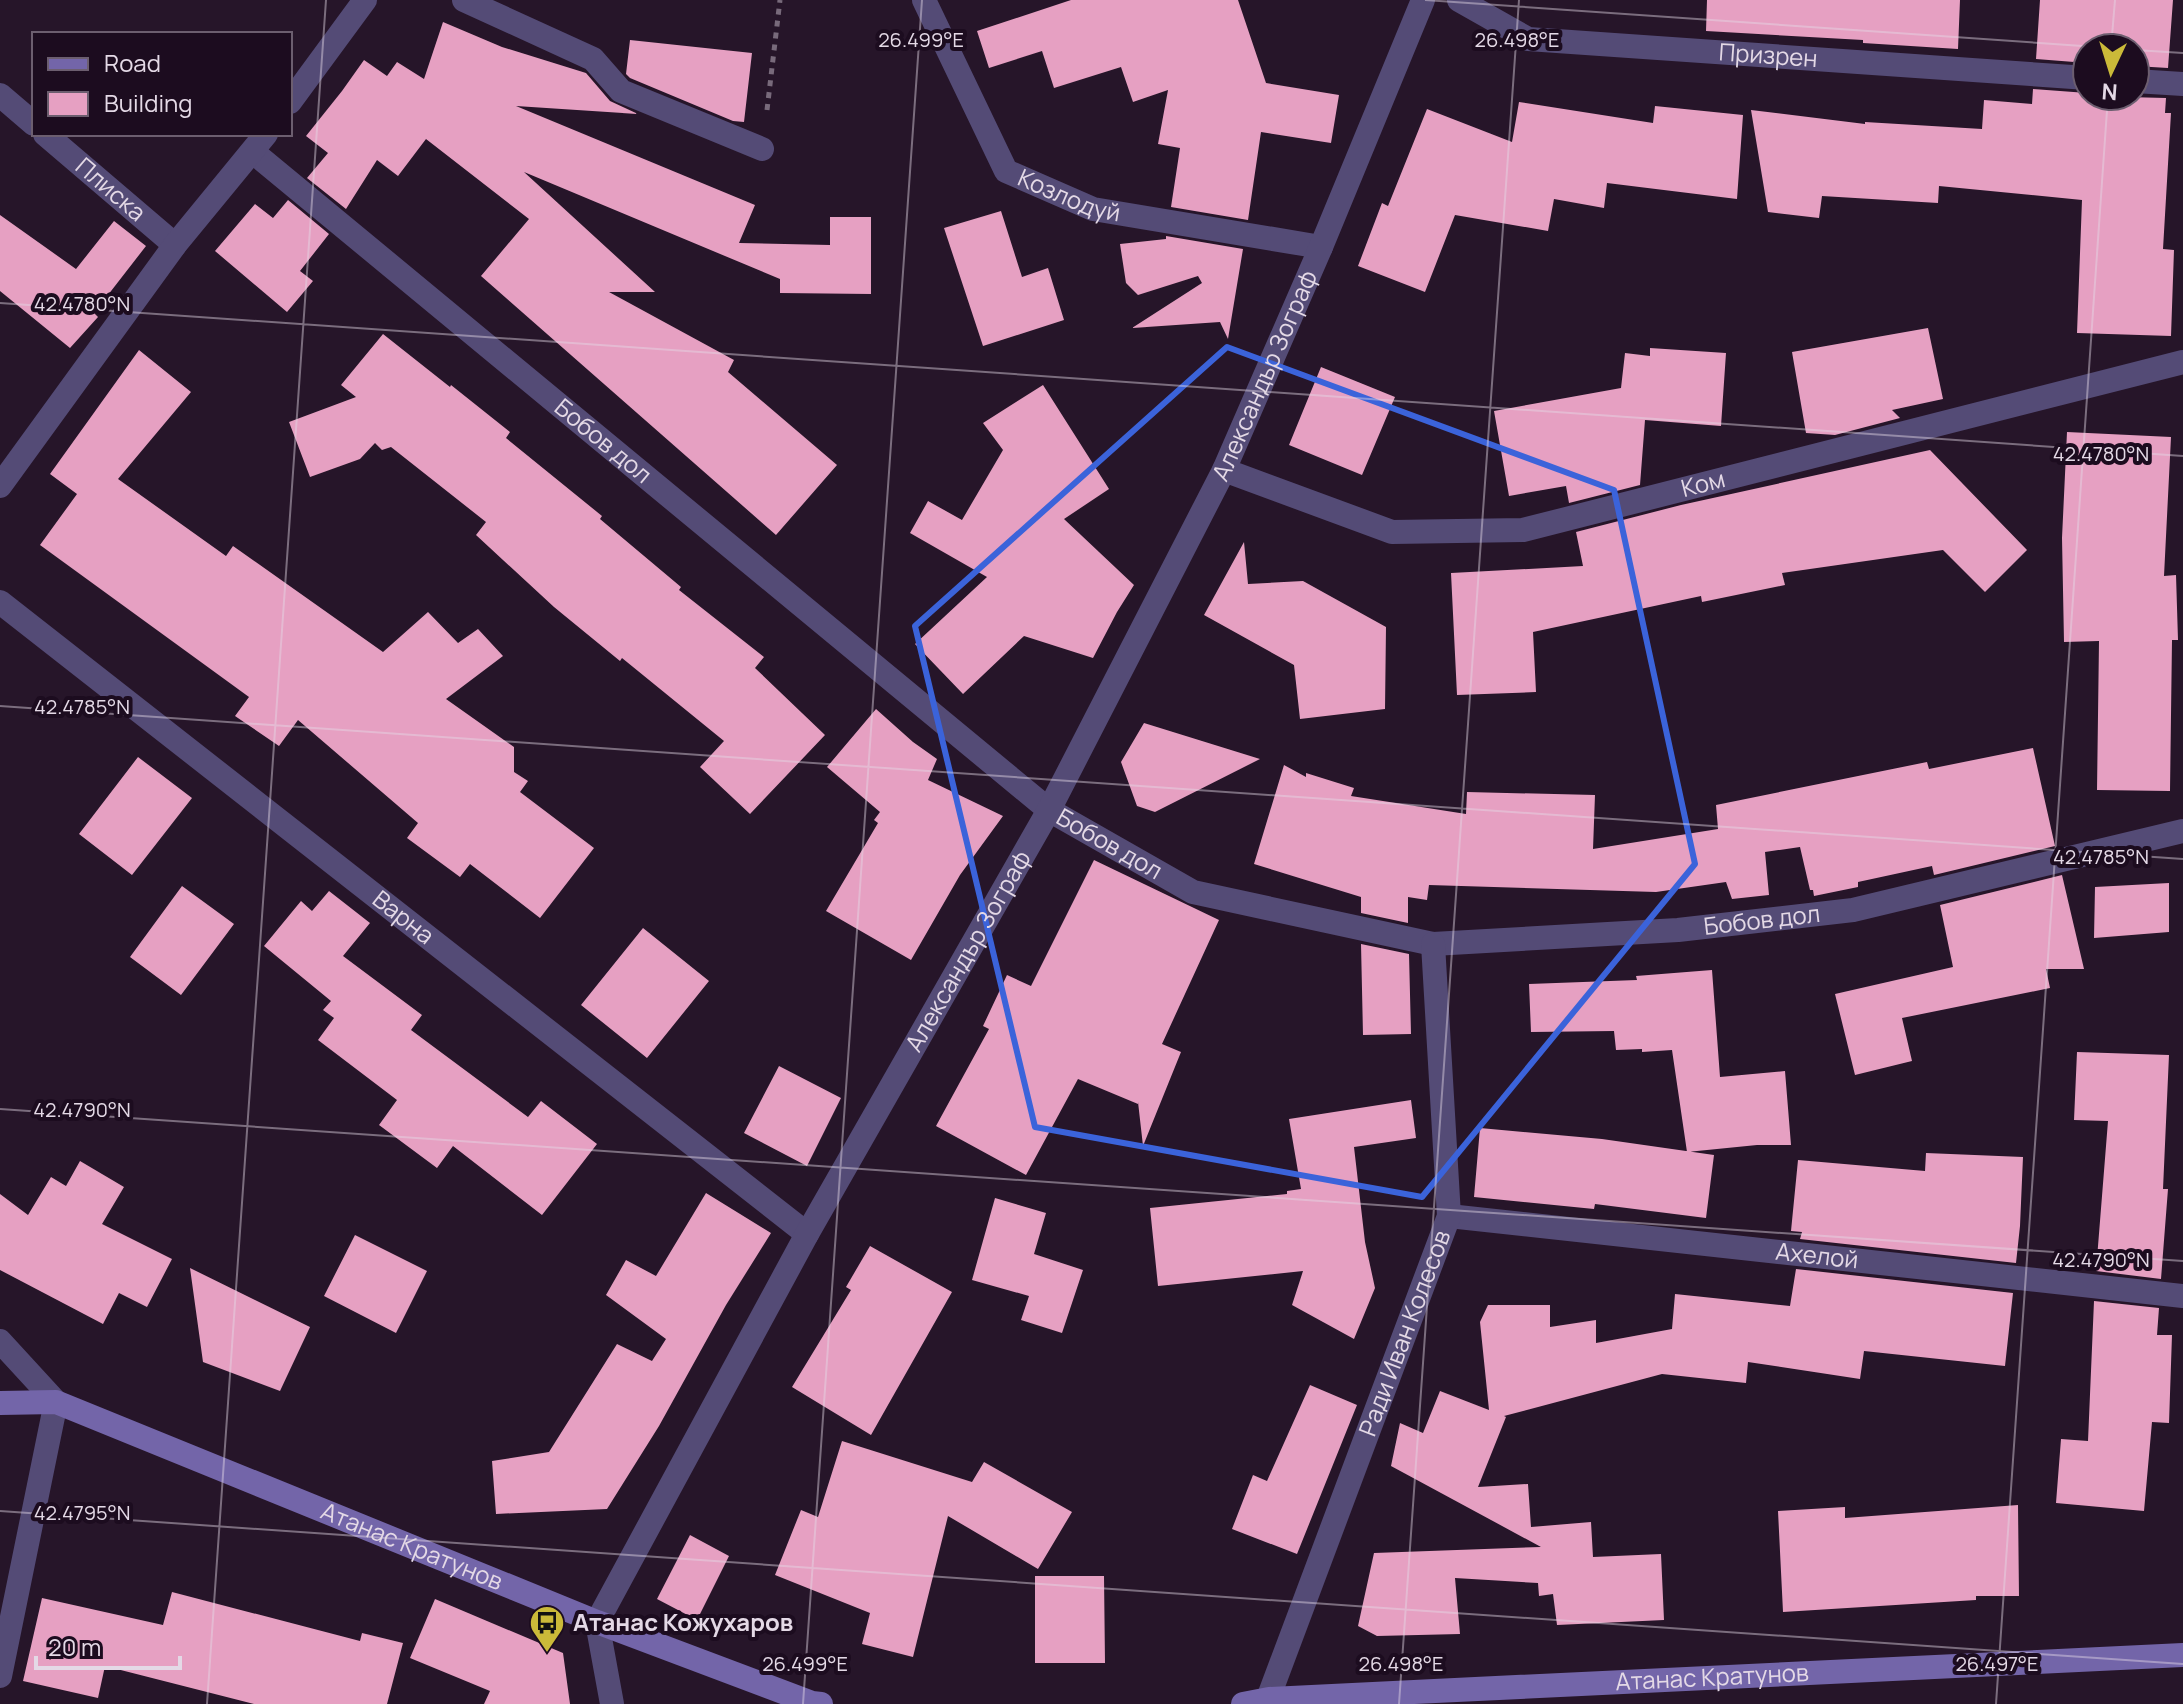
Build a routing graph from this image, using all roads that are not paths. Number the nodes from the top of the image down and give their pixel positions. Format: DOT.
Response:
graph roads {
  1 [pos="365,0"];
  2 [pos="464,0"];
  3 [pos="924,0"];
  4 [pos="1423,0"];
  5 [pos="1459,0"];
  6 [pos="2071,77"];
  7 [pos="2151,82"];
  8 [pos="2183,84"];
  9 [pos="0,95"];
  10 [pos="292,99"];
  11 [pos="32,122"];
  12 [pos="47,136"];
  13 [pos="260,143"];
  14 [pos="762,149"];
  15 [pos="175,245"];
  16 [pos="1321,247"];
  17 [pos="2183,362"];
  18 [pos="1224,470"];
  19 [pos="0,486"];
  20 [pos="0,602"];
  21 [pos="1049,810"];
  22 [pos="2183,831"];
  23 [pos="1433,944"];
  24 [pos="1449,1216"];
  25 [pos="807,1234"];
  26 [pos="2183,1296"];
  27 [pos="0,1341"];
  28 [pos="56,1402"];
  29 [pos="0,1403"];
  30 [pos="597,1622"];
  31 [pos="2183,1655"];
  32 [pos="0,1676"];
  33 [pos="1268,1702"];
  34 [pos="612,1704"];
  35 [pos="821,1704"];
  36 [pos="1243,1704"];
  1 -- 10 [label="street"];
  2 -- 14 [label="street"];
  3 -- 16 [label="street, Козлодуй"];
  4 -- 16 [label="street, Александър Зограф"];
  5 -- 6 [label="street, Призрен"];
  7 -- 8 [label="street"];
  9 -- 11 [label="street"];
  12 -- 15 [label="street, Плиска"];
  13 -- 15 [label="street"];
  13 -- 21 [label="street, Бобов дол"];
  15 -- 19 [label="street"];
  16 -- 18 [label="street, Александър Зограф"];
  17 -- 18 [label="street, Ком"];
  18 -- 21 [label="street, Александър Зограф"];
  20 -- 25 [label="street, Варна"];
  21 -- 23 [label="street, Бобов дол"];
  21 -- 25 [label="street, Александър Зограф"];
  22 -- 23 [label="street, Бобов дол"];
  23 -- 24 [label="street, Ради Иван Колесов"];
  24 -- 26 [label="street, Ахелой"];
  24 -- 33 [label="street, Ради Иван Колесов"];
  25 -- 30 [label="street, Александър Зограф"];
  27 -- 28 [label="street"];
  28 -- 29 [label="street, Атанас Кратунов"];
  28 -- 30 [label="street, Атанас Кратунов"];
  28 -- 32 [label="street"];
  30 -- 34 [label="street"];
  30 -- 35 [label="street, Атанас Кратунов"];
  31 -- 33 [label="street, Атанас Кратунов"];
  33 -- 36 [label="street, Атанас Кратунов"];
}
